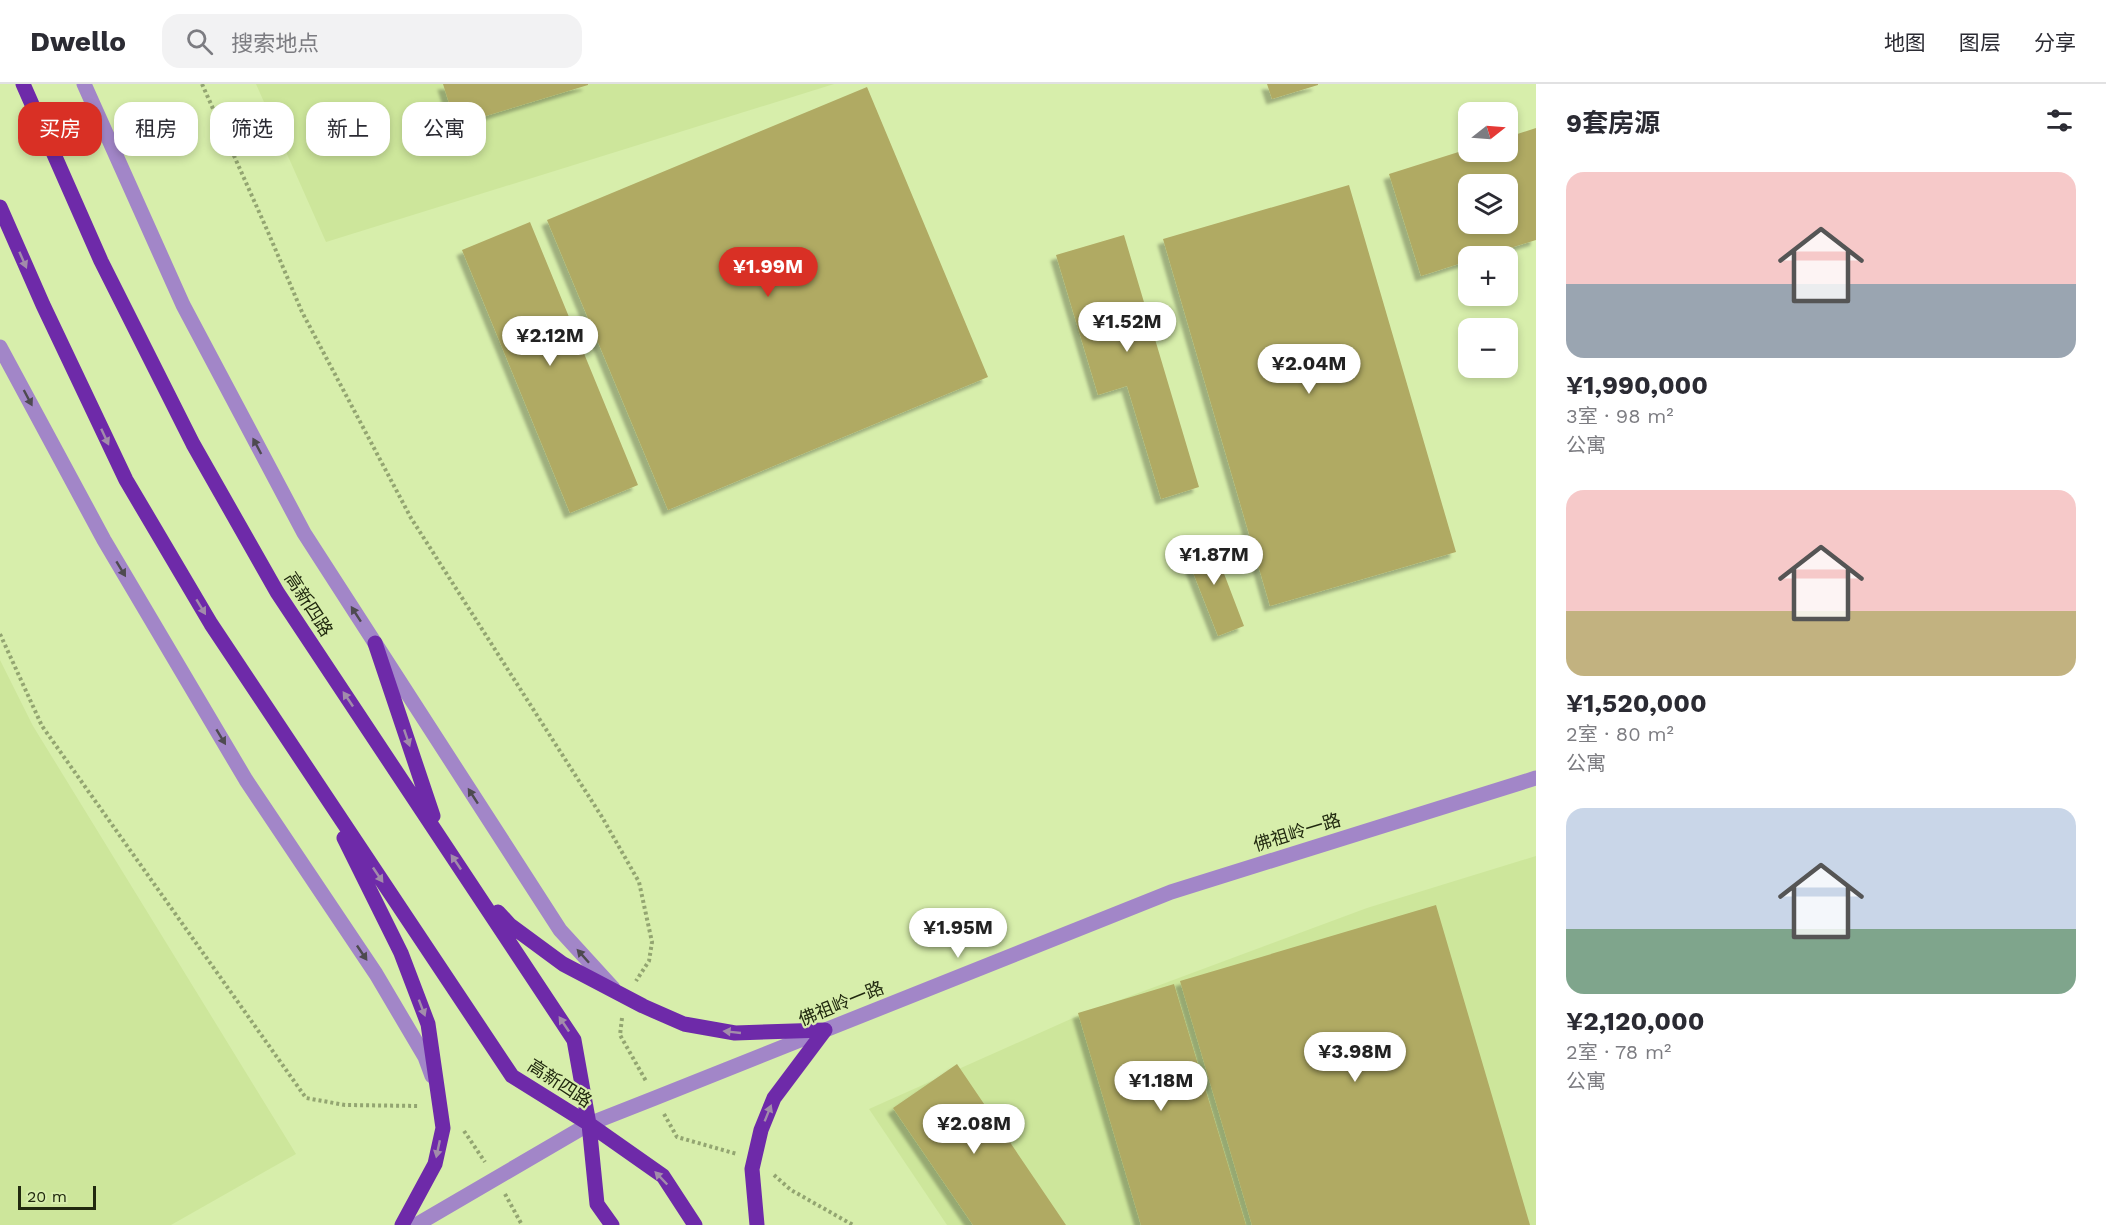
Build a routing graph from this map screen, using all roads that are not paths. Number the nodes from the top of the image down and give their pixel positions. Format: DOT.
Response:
graph roads {
  1 [pos="22,84"];
  2 [pos="84,84"];
  3 [pos="0,207"];
  4 [pos="0,347"];
  5 [pos="375,643"];
  6 [pos="1536,778"];
  7 [pos="318,784"];
  8 [pos="440,837"];
  9 [pos="470,882"];
  10 [pos="625,997"];
  11 [pos="825,1030"];
  12 [pos="439,1099"];
  13 [pos="589,1124"];
  14 [pos="753,1164"];
  15 [pos="402,1225"];
  16 [pos="416,1225"];
  17 [pos="612,1225"];
  18 [pos="695,1225"];
  19 [pos="757,1225"];
  20 [pos="766,1225"];
  8 -- 1 [label="main road, 高新四路, one-way"];
  5 -- 2 [label="street, one-way"];
  3 -- 7 [label="main road, 高新四路, one-way"];
  4 -- 12 [label="street, one-way"];
  5 -- 8 [label="main road, one-way"];
  10 -- 5 [label="street, one-way"];
  6 -- 11 [label="street, 佛祖岭一路"];
  7 -- 12 [label="main road, one-way"];
  7 -- 13 [label="main road, 高新四路, one-way"];
  9 -- 8 [label="main road, 高新四路, one-way"];
  9 -- 10 [label="main road"];
  13 -- 9 [label="main road, 高新四路, one-way"];
  11 -- 10 [label="main road, one-way"];
  11 -- 13 [label="street, 佛祖岭一路"];
  14 -- 11 [label="main road, one-way"];
  12 -- 15 [label="main road, one-way"];
  13 -- 16 [label="street, 佛祖岭一路"];
  13 -- 17 [label="main road, 高新四路"];
  18 -- 13 [label="main road, 高新四路, one-way"];
  14 -- 19 [label="main road"];
  14 -- 20 [label="street"];
}
